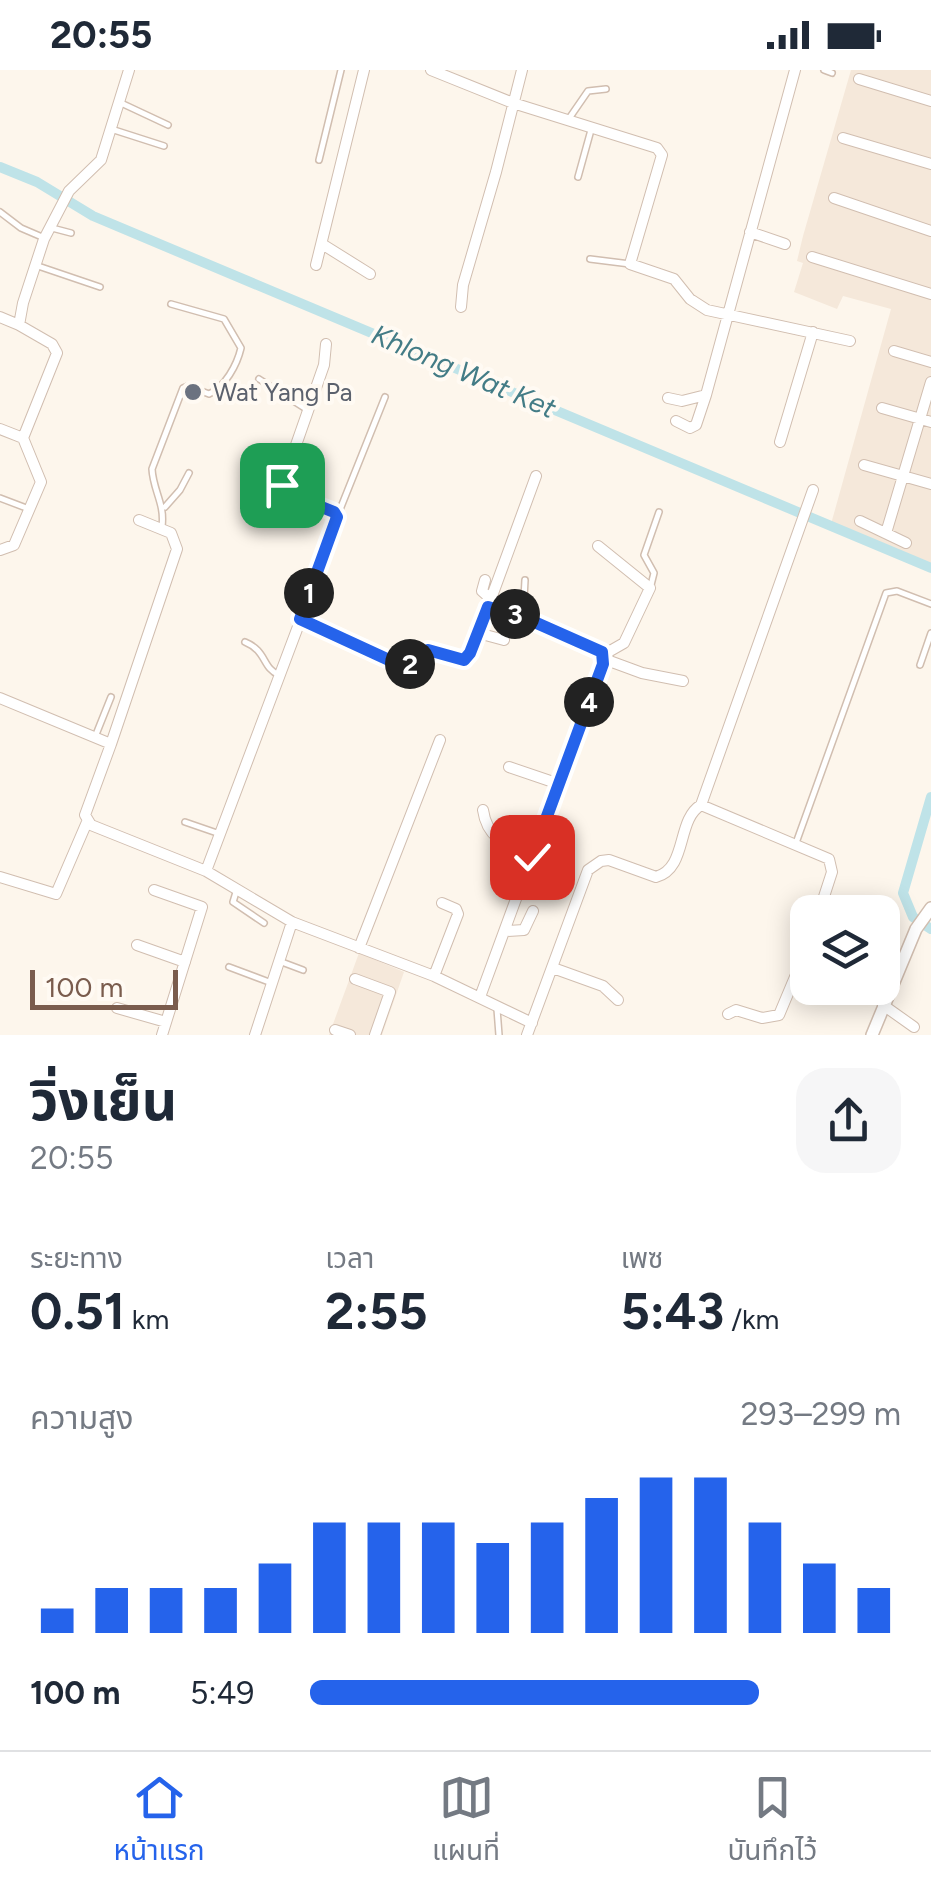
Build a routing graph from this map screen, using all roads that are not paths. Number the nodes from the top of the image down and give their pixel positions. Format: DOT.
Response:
graph roads {
  1 [pos="129,70"];
  2 [pos="341,70"];
  3 [pos="364,70"];
  4 [pos="431,70"];
  5 [pos="522,70"];
  6 [pos="795,70"];
  7 [pos="824,70"];
  8 [pos="832,73"];
  9 [pos="859,79"];
  10 [pos="606,88"];
  11 [pos="931,100"];
  12 [pos="119,102"];
  13 [pos="515,103"];
  14 [pos="568,120"];
  15 [pos="168,125"];
  16 [pos="592,128"];
  17 [pos="111,129"];
  18 [pos="842,138"];
  19 [pos="164,146"];
  20 [pos="319,160"];
  21 [pos="931,164"];
  22 [pos="578,178"];
  23 [pos="834,198"];
  24 [pos="0,212"];
  25 [pos="931,231"];
  26 [pos="750,232"];
  27 [pos="47,233"];
  28 [pos="71,233"];
  29 [pos="322,244"];
  30 [pos="785,244"];
  31 [pos="812,256"];
  32 [pos="590,260"];
  33 [pos="630,264"];
  34 [pos="36,265"];
  35 [pos="316,265"];
  36 [pos="370,274"];
  37 [pos="100,287"];
  38 [pos="931,294"];
  39 [pos="171,304"];
  40 [pos="461,306"];
  41 [pos="727,314"];
  42 [pos="0,317"];
  43 [pos="19,325"];
  44 [pos="813,332"];
  45 [pos="850,342"];
  46 [pos="326,344"];
  47 [pos="894,351"];
  48 [pos="931,362"];
  49 [pos="260,379"];
  50 [pos="931,382"];
  51 [pos="706,395"];
  52 [pos="385,397"];
  53 [pos="668,398"];
  54 [pos="882,408"];
  55 [pos="308,410"];
  56 [pos="927,420"];
  57 [pos="676,421"];
  58 [pos="0,429"];
  59 [pos="24,438"];
  60 [pos="780,442"];
  61 [pos="864,465"];
  62 [pos="189,473"];
  63 [pos="536,476"];
  64 [pos="903,476"];
  65 [pos="931,484"];
  66 [pos="813,490"];
  67 [pos="0,498"];
  68 [pos="164,507"];
  69 [pos="29,509"];
  70 [pos="660,512"];
  71 [pos="337,517"];
  72 [pos="140,520"];
  73 [pos="860,521"];
  74 [pos="162,529"];
  75 [pos="886,533"];
  76 [pos="906,543"];
  77 [pos="598,546"];
  78 [pos="0,550"];
  79 [pos="485,580"];
  80 [pos="525,580"];
  81 [pos="650,588"];
  82 [pos="490,603"];
  83 [pos="931,604"];
  84 [pos="523,617"];
  85 [pos="300,619"];
  86 [pos="478,633"];
  87 [pos="931,633"];
  88 [pos="504,640"];
  89 [pos="246,642"];
  90 [pos="604,657"];
  91 [pos="920,665"];
  92 [pos="280,675"];
  93 [pos="682,681"];
  94 [pos="111,696"];
  95 [pos="0,699"];
  96 [pos="95,737"];
  97 [pos="440,740"];
  98 [pos="111,744"];
  99 [pos="509,767"];
  100 [pos="559,784"];
  101 [pos="701,804"];
  102 [pos="483,810"];
  103 [pos="87,822"];
  104 [pos="186,822"];
  105 [pos="220,834"];
  106 [pos="796,844"];
  107 [pos="532,857"];
  108 [pos="206,871"];
  109 [pos="0,878"];
  110 [pos="154,890"];
  111 [pos="236,890"];
  112 [pos="826,895"];
  113 [pos="442,903"];
  114 [pos="534,911"];
  115 [pos="927,912"];
  116 [pos="292,922"];
  117 [pos="264,923"];
  118 [pos="506,931"];
  119 [pos="137,945"];
  120 [pos="359,948"];
  121 [pos="900,960"];
  122 [pos="279,961"];
  123 [pos="185,962"];
  124 [pos="229,967"];
  125 [pos="553,968"];
  126 [pos="303,970"];
  127 [pos="434,976"];
  128 [pos="355,979"];
  129 [pos="272,983"];
  130 [pos="790,988"];
  131 [pos="480,997"];
  132 [pos="618,1000"];
  133 [pos="498,1006"];
  134 [pos="883,1006"];
  135 [pos="117,1008"];
  136 [pos="728,1014"];
  137 [pos="166,1022"];
  138 [pos="532,1023"];
  139 [pos="914,1026"];
  140 [pos="335,1030"];
  141 [pos="162,1035"];
  142 [pos="255,1035"];
  143 [pos="350,1035"];
  144 [pos="375,1035"];
  145 [pos="499,1035"];
  146 [pos="527,1035"];
  147 [pos="872,1035"];
  1 -- 12 [label="street"];
  2 -- 20 [label="lane"];
  3 -- 29 [label="street"];
  4 -- 13 [label="street"];
  5 -- 13 [label="street"];
  6 -- 26 [label="street"];
  7 -- 8 [label="lane"];
  9 -- 11 [label="street"];
  10 -- 14 [label="lane"];
  12 -- 15 [label="lane"];
  12 -- 17 [label="street"];
  13 -- 14 [label="street"];
  13 -- 40 [label="street"];
  14 -- 16 [label="street"];
  16 -- 22 [label="lane"];
  16 -- 33 [label="street"];
  17 -- 19 [label="lane"];
  17 -- 27 [label="street"];
  18 -- 21 [label="street"];
  23 -- 25 [label="street"];
  24 -- 27 [label="lane"];
  26 -- 30 [label="street"];
  26 -- 41 [label="street"];
  27 -- 28 [label="lane"];
  27 -- 34 [label="street"];
  29 -- 35 [label="street"];
  29 -- 36 [label="street"];
  31 -- 38 [label="street"];
  32 -- 33 [label="lane"];
  33 -- 41 [label="street"];
  34 -- 37 [label="lane"];
  34 -- 43 [label="street"];
  39 -- 68 [label="lane"];
  41 -- 44 [label="street"];
  41 -- 51 [label="street"];
  42 -- 43 [label="street"];
  43 -- 59 [label="street"];
  44 -- 45 [label="street"];
  44 -- 60 [label="street"];
  46 -- 55 [label="street"];
  47 -- 48 [label="street"];
  49 -- 55 [label="lane"];
  50 -- 56 [label="street"];
  51 -- 53 [label="street"];
  51 -- 57 [label="street"];
  52 -- 71 [label="lane"];
  54 -- 56 [label="street"];
  55 -- 71 [label="street"];
  56 -- 64 [label="street"];
  58 -- 59 [label="street"];
  59 -- 69 [label="street"];
  61 -- 64 [label="street"];
  62 -- 68 [label="lane"];
  63 -- 82 [label="street"];
  64 -- 65 [label="street"];
  64 -- 75 [label="street"];
  66 -- 101 [label="street"];
  67 -- 69 [label="lane"];
  68 -- 74 [label="lane"];
  69 -- 78 [label="street"];
  70 -- 81 [label="lane"];
  71 -- 85 [label="street"];
  72 -- 74 [label="street"];
  73 -- 75 [label="street"];
  74 -- 98 [label="street"];
  75 -- 76 [label="street"];
  77 -- 81 [label="street"];
  79 -- 82 [label="street"];
  80 -- 84 [label="lane"];
  81 -- 90 [label="street"];
  82 -- 84 [label="street"];
  82 -- 86 [label="street"];
  83 -- 106 [label="lane"];
  84 -- 90 [label="street"];
  85 -- 86 [label="street"];
  85 -- 92 [label="street"];
  86 -- 88 [label="street"];
  87 -- 91 [label="lane"];
  89 -- 92 [label="lane"];
  90 -- 93 [label="street"];
  90 -- 100 [label="street"];
  92 -- 105 [label="street"];
  94 -- 96 [label="lane"];
  95 -- 96 [label="street"];
  96 -- 98 [label="street"];
  97 -- 120 [label="street"];
  98 -- 103 [label="street"];
  99 -- 100 [label="street"];
  100 -- 107 [label="street"];
  101 -- 106 [label="street"];
  101 -- 125 [label="street"];
  102 -- 107 [label="street"];
  103 -- 108 [label="street"];
  103 -- 109 [label="street"];
  104 -- 105 [label="lane"];
  105 -- 108 [label="street"];
  106 -- 112 [label="street"];
  107 -- 118 [label="street"];
  108 -- 111 [label="street"];
  110 -- 123 [label="street"];
  111 -- 116 [label="street"];
  111 -- 117 [label="lane"];
  113 -- 127 [label="street"];
  114 -- 118 [label="street"];
  115 -- 121 [label="street"];
  116 -- 120 [label="street"];
  116 -- 122 [label="street"];
  118 -- 131 [label="street"];
  119 -- 123 [label="street"];
  120 -- 127 [label="street"];
  122 -- 126 [label="lane"];
  122 -- 129 [label="street"];
  123 -- 137 [label="street"];
  124 -- 129 [label="lane"];
  125 -- 132 [label="street"];
  125 -- 138 [label="street"];
  127 -- 131 [label="street"];
  128 -- 144 [label="street"];
  129 -- 142 [label="street"];
  130 -- 136 [label="street"];
  131 -- 133 [label="street"];
  133 -- 138 [label="street"];
  133 -- 145 [label="lane"];
  134 -- 139 [label="street"];
  134 -- 147 [label="street"];
  135 -- 137 [label="street"];
  137 -- 141 [label="street"];
  138 -- 146 [label="street"];
  140 -- 143 [label="street"];
}
